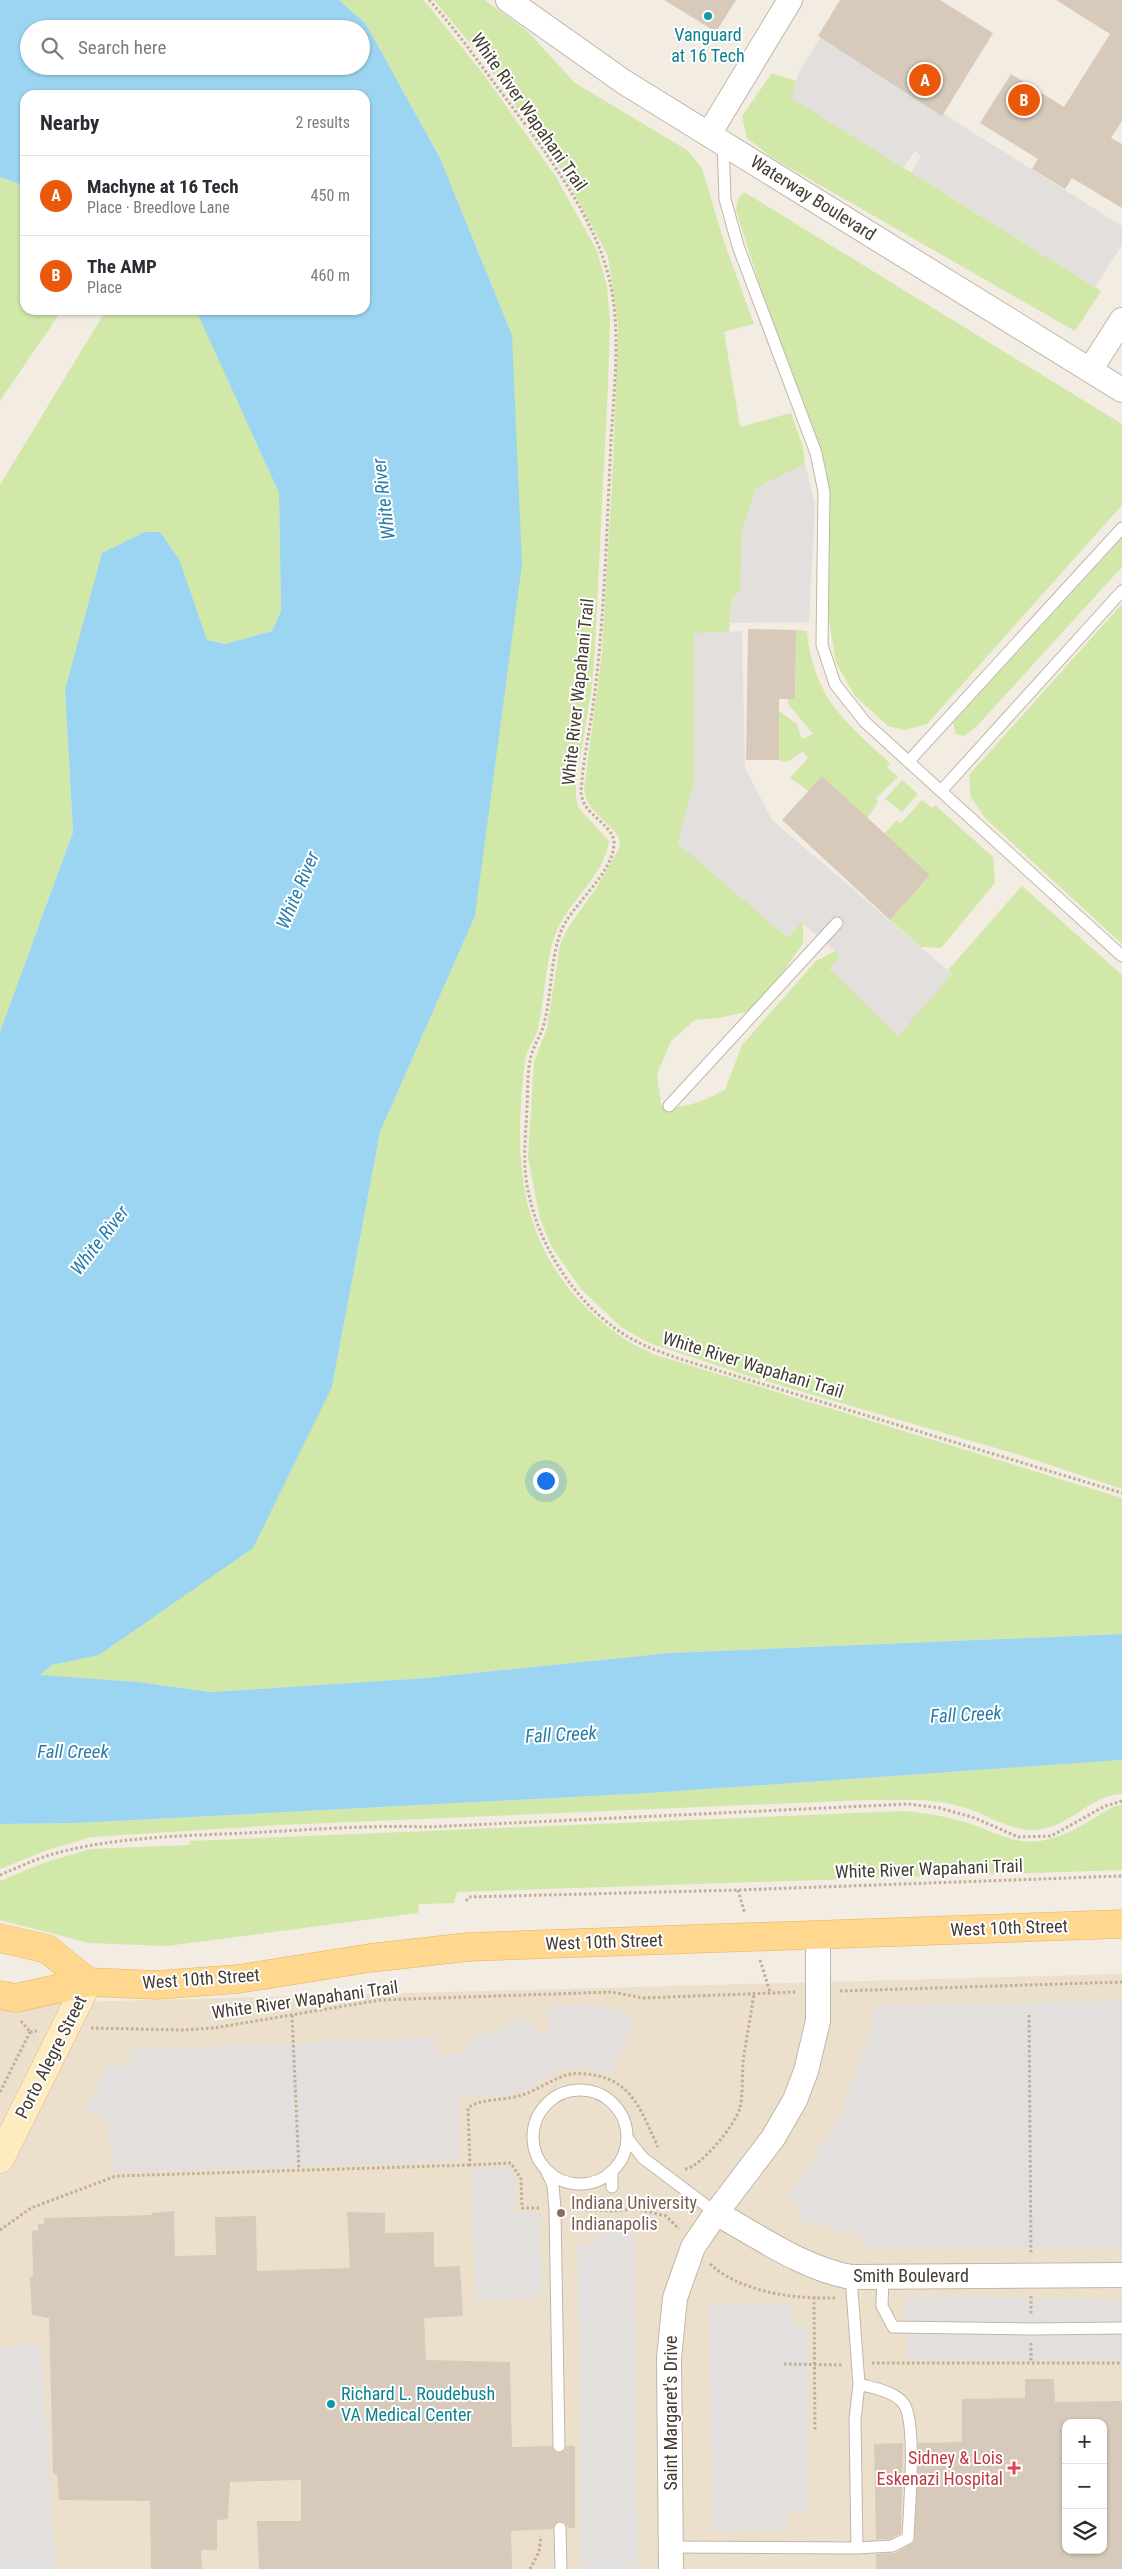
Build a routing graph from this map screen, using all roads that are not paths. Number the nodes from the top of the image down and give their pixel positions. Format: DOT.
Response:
graph roads {
  1 [pos="508,0"];
  2 [pos="790,0"];
  3 [pos="716,138"];
  4 [pos="1122,320"];
  5 [pos="1090,370"];
  6 [pos="1122,390"];
  7 [pos="1122,528"];
  8 [pos="1122,591"];
  9 [pos="910,761"];
  10 [pos="941,791"];
  11 [pos="837,923"];
  12 [pos="1122,956"];
  13 [pos="669,1106"];
  14 [pos="1122,1924"];
  15 [pos="818,1935"];
  16 [pos="0,1938"];
  17 [pos="88,1982"];
  18 [pos="8,1997"];
  19 [pos="628,2138"];
  20 [pos="0,2159"];
  21 [pos="545,2169"];
  22 [pos="612,2171"];
  23 [pos="612,2187"];
  24 [pos="716,2213"];
  25 [pos="1122,2275"];
  26 [pos="883,2276"];
  27 [pos="852,2277"];
  28 [pos="1122,2328"];
  29 [pos="859,2384"];
  30 [pos="559,2446"];
  31 [pos="560,2528"];
  32 [pos="857,2548"];
  33 [pos="671,2558"];
  34 [pos="561,2569"];
  1 -- 3 [label="street, Waterway Boulevard"];
  2 -- 3 [label="street"];
  3 -- 5 [label="street, Waterway Boulevard"];
  3 -- 9 [label="lane"];
  4 -- 5 [label="street"];
  5 -- 6 [label="street, Waterway Boulevard"];
  7 -- 9 [label="lane"];
  8 -- 10 [label="lane"];
  9 -- 10 [label="lane"];
  10 -- 12 [label="lane"];
  11 -- 13 [label="lane"];
  14 -- 15 [label="main road, West 10th Street"];
  15 -- 17 [label="main road, West 10th Street"];
  15 -- 24 [label="street, Saint Margaret's Drive"];
  16 -- 17 [label="main road"];
  17 -- 18 [label="main road, West 10th Street"];
  17 -- 20 [label="street, Porto Alegre Street"];
  19 -- 21 [label="lane"];
  19 -- 22 [label="lane"];
  19 -- 24 [label="lane"];
  21 -- 22 [label="lane"];
  21 -- 30 [label="lane"];
  22 -- 23 [label="lane"];
  24 -- 27 [label="street, Smith Boulevard"];
  24 -- 33 [label="street, Saint Margaret's Drive"];
  25 -- 26 [label="street, Smith Boulevard"];
  26 -- 27 [label="street, Smith Boulevard"];
  26 -- 28 [label="lane"];
  27 -- 29 [label="lane"];
  29 -- 32 [label="lane"];
  29 -- 32 [label="lane"];
  31 -- 34 [label="lane"];
  32 -- 33 [label="lane"];
}
